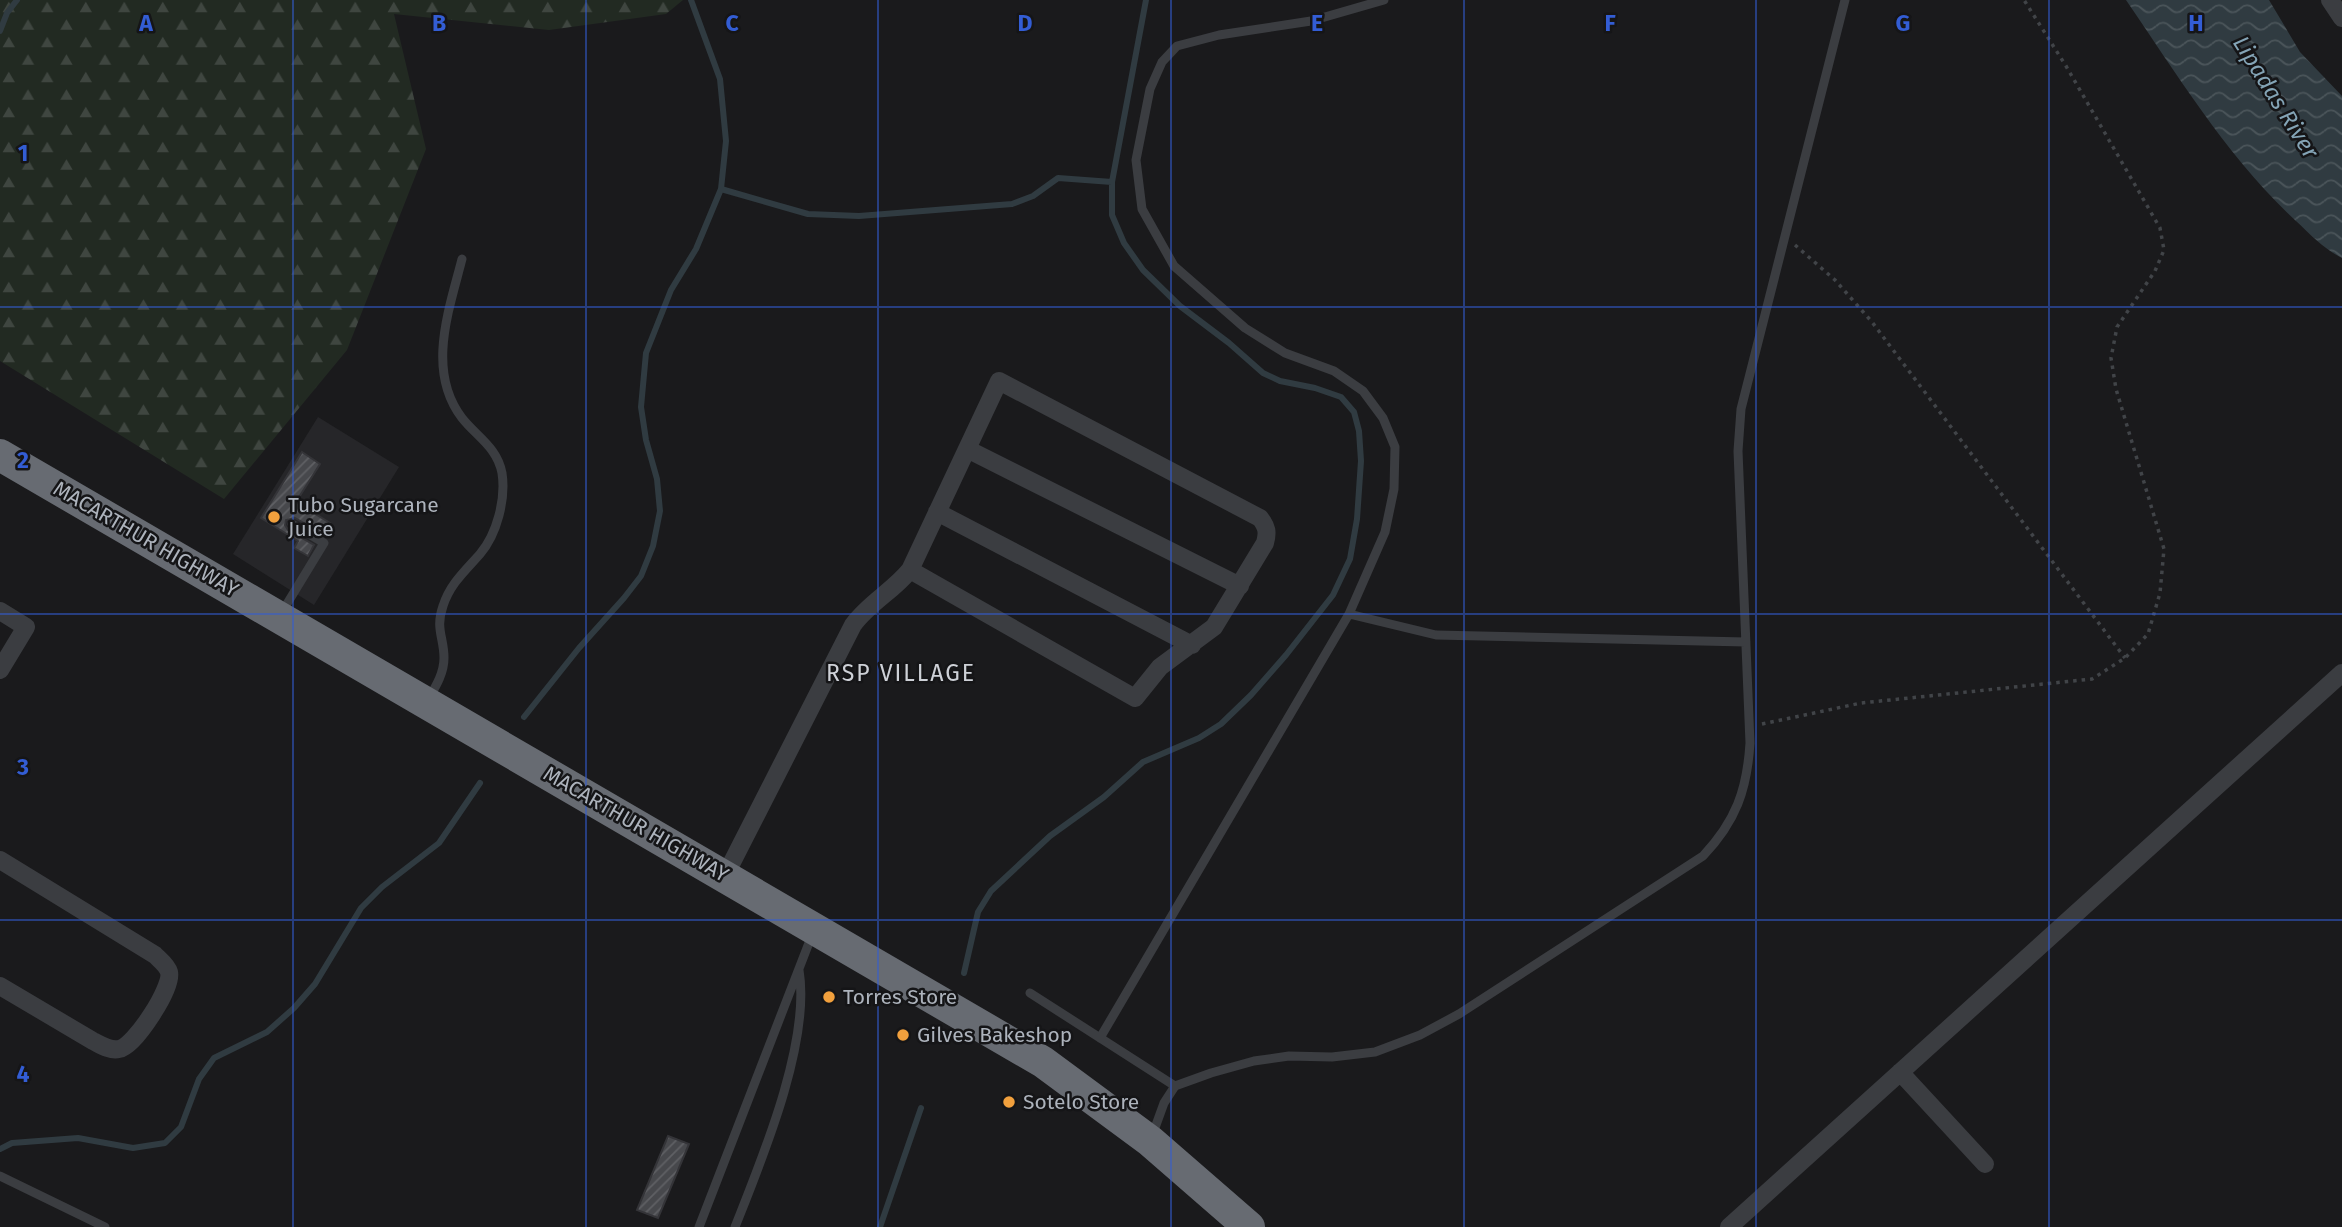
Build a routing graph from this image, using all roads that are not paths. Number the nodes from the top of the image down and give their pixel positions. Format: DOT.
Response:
graph roads {
  1 [pos="1384,0"];
  2 [pos="1845,0"];
  3 [pos="2330,0"];
  4 [pos="2342,18"];
  5 [pos="462,259"];
  6 [pos="967,449"];
  7 [pos="1,457"];
  8 [pos="937,512"];
  9 [pos="292,524"];
  10 [pos="910,570"];
  11 [pos="1240,586"];
  12 [pos="0,611"];
  13 [pos="1349,614"];
  14 [pos="279,617"];
  15 [pos="1746,642"];
  16 [pos="1192,645"];
  17 [pos="0,670"];
  18 [pos="2342,673"];
  19 [pos="427,703"];
  20 [pos="0,860"];
  21 [pos="725,876"];
  22 [pos="815,928"];
  23 [pos="799,969"];
  24 [pos="0,986"];
  25 [pos="1030,993"];
  26 [pos="1100,1038"];
  27 [pos="1900,1072"];
  28 [pos="1175,1086"];
  29 [pos="1150,1141"];
  30 [pos="1985,1164"];
  31 [pos="0,1176"];
  32 [pos="106,1227"];
  33 [pos="699,1227"];
  34 [pos="735,1227"];
  35 [pos="1249,1227"];
  36 [pos="1729,1227"];
  1 -- 13 [label="lane"];
  2 -- 15 [label="lane"];
  3 -- 4 [label="street"];
  5 -- 19 [label="lane"];
  6 -- 8 [label="street"];
  6 -- 11 [label="street"];
  6 -- 11 [label="street"];
  7 -- 14 [label="highway, MACARTHUR HIGHWAY"];
  8 -- 10 [label="street"];
  8 -- 16 [label="street"];
  9 -- 14 [label="lane"];
  10 -- 16 [label="street"];
  10 -- 21 [label="street"];
  11 -- 16 [label="street"];
  12 -- 17 [label="street"];
  13 -- 15 [label="lane"];
  13 -- 26 [label="lane"];
  14 -- 19 [label="highway, MACARTHUR HIGHWAY"];
  15 -- 28 [label="lane"];
  18 -- 27 [label="street"];
  19 -- 21 [label="highway, MACARTHUR HIGHWAY"];
  20 -- 24 [label="street"];
  21 -- 22 [label="highway, MACARTHUR HIGHWAY"];
  22 -- 23 [label="lane"];
  22 -- 29 [label="highway, MACARTHUR HIGHWAY"];
  23 -- 33 [label="lane"];
  23 -- 34 [label="lane"];
  25 -- 26 [label="lane"];
  26 -- 28 [label="lane"];
  27 -- 30 [label="street"];
  27 -- 36 [label="street"];
  28 -- 29 [label="lane"];
  29 -- 35 [label="highway, MACARTHUR HIGHWAY"];
  31 -- 32 [label="lane"];
}
